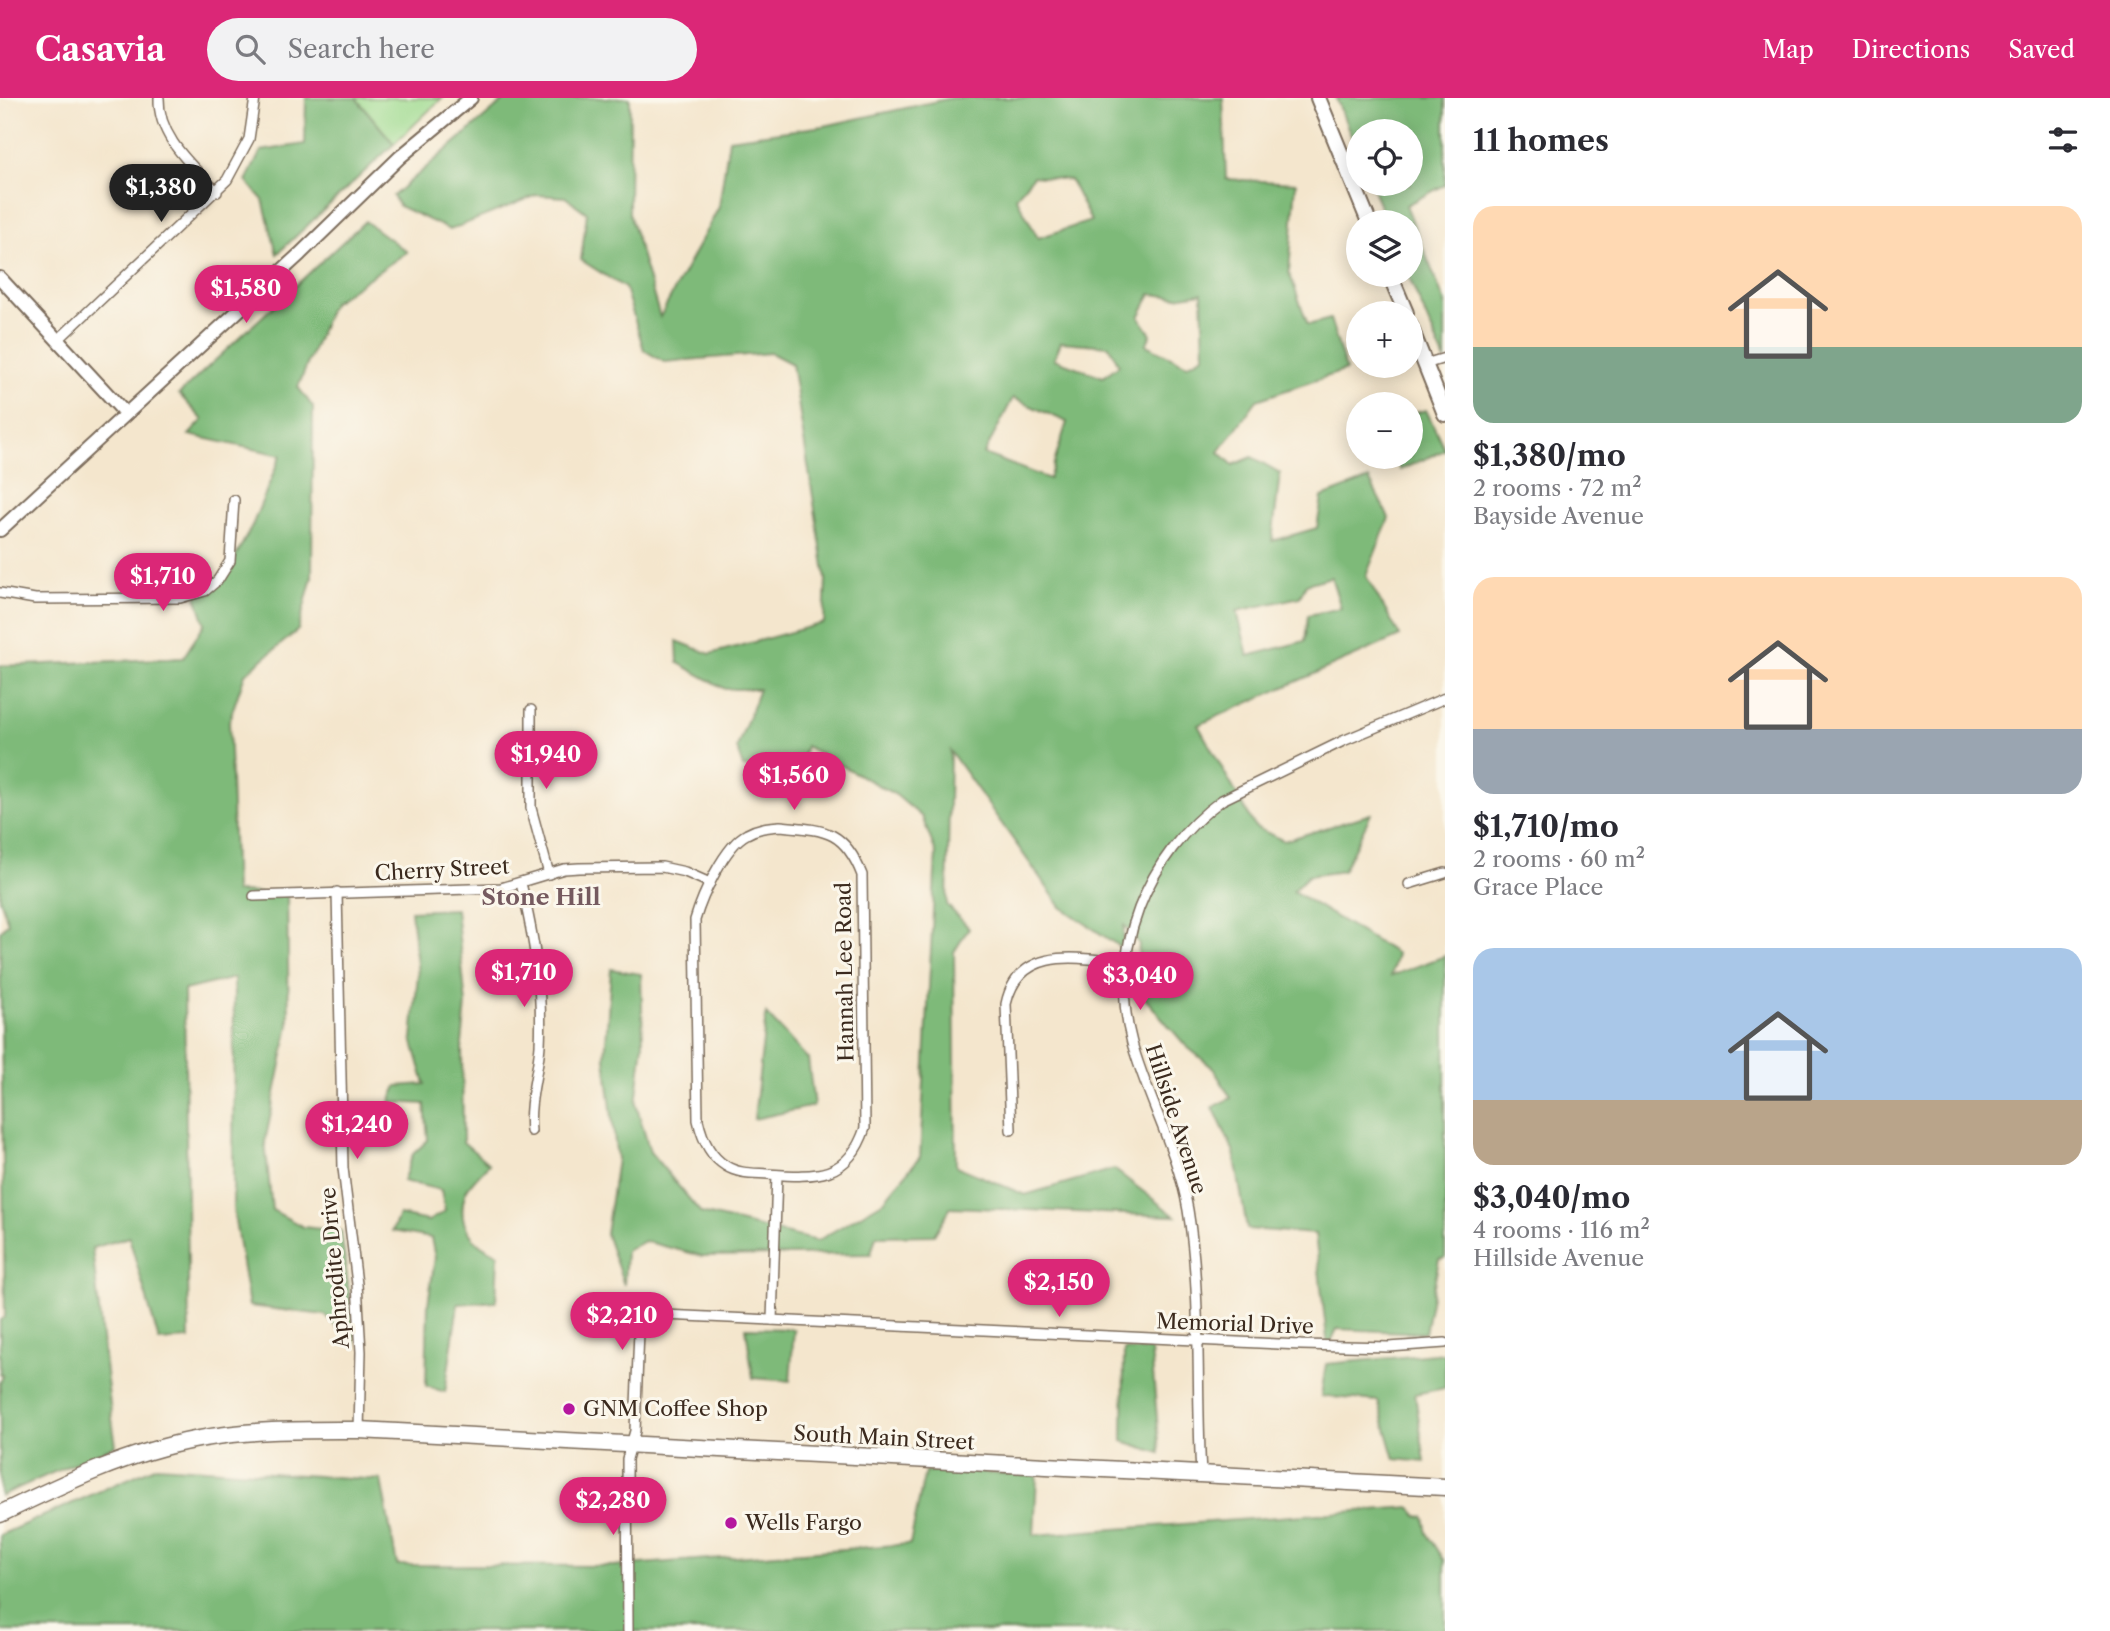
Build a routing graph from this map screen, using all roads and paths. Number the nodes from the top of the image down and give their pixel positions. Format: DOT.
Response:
graph roads {
  1 [pos="159,98"];
  2 [pos="255,98"];
  3 [pos="471,98"];
  4 [pos="1318,98"];
  5 [pos="217,192"];
  6 [pos="1364,210"];
  7 [pos="0,278"];
  8 [pos="58,340"];
  9 [pos="1445,358"];
  10 [pos="1423,359"];
  11 [pos="1425,364"];
  12 [pos="125,413"];
  13 [pos="1445,414"];
  14 [pos="234,499"];
  15 [pos="0,530"];
  16 [pos="0,593"];
  17 [pos="1445,698"];
  18 [pos="530,710"];
  19 [pos="1445,873"];
  20 [pos="549,874"];
  21 [pos="521,883"];
  22 [pos="710,883"];
  23 [pos="1409,884"];
  24 [pos="337,892"];
  25 [pos="254,896"];
  26 [pos="1125,963"];
  27 [pos="1011,1130"];
  28 [pos="531,1131"];
  29 [pos="777,1175"];
  30 [pos="772,1320"];
  31 [pos="1196,1339"];
  32 [pos="1445,1343"];
  33 [pos="359,1430"];
  34 [pos="629,1444"];
  35 [pos="1201,1475"];
  36 [pos="1445,1487"];
  37 [pos="0,1514"];
  38 [pos="628,1631"];
  1 -- 5 [label="street"];
  2 -- 5 [label="street"];
  3 -- 12 [label="street"];
  4 -- 6 [label="main road"];
  5 -- 8 [label="street"];
  7 -- 8 [label="street"];
  8 -- 12 [label="street"];
  9 -- 11 [label="street"];
  10 -- 11 [label="main road"];
  11 -- 13 [label="main road"];
  12 -- 15 [label="street"];
  14 -- 16 [label="street"];
  17 -- 26 [label="street, Hillside Avenue"];
  18 -- 20 [label="street"];
  19 -- 23 [label="street"];
  20 -- 21 [label="street, Cherry Street"];
  20 -- 22 [label="street, Cherry Street"];
  21 -- 24 [label="street, Cherry Street"];
  21 -- 28 [label="street"];
  22 -- 29 [label="street, Hannah Lee Road"];
  22 -- 29 [label="street, Hannah Lee Road"];
  24 -- 25 [label="street, Cherry Street"];
  24 -- 33 [label="street, Aphrodite Drive"];
  26 -- 27 [label="street"];
  26 -- 31 [label="street, Hillside Avenue"];
  29 -- 30 [label="street"];
  30 -- 31 [label="street, Memorial Drive"];
  30 -- 34 [label="street, Memorial Drive"];
  31 -- 32 [label="street, Memorial Drive"];
  31 -- 35 [label="street, Hillside Avenue"];
  33 -- 34 [label="highway, South Main Street"];
  33 -- 37 [label="highway, South Main Street"];
  34 -- 35 [label="highway, South Main Street"];
  34 -- 38 [label="street"];
  35 -- 36 [label="highway, South Main Street"];
}
